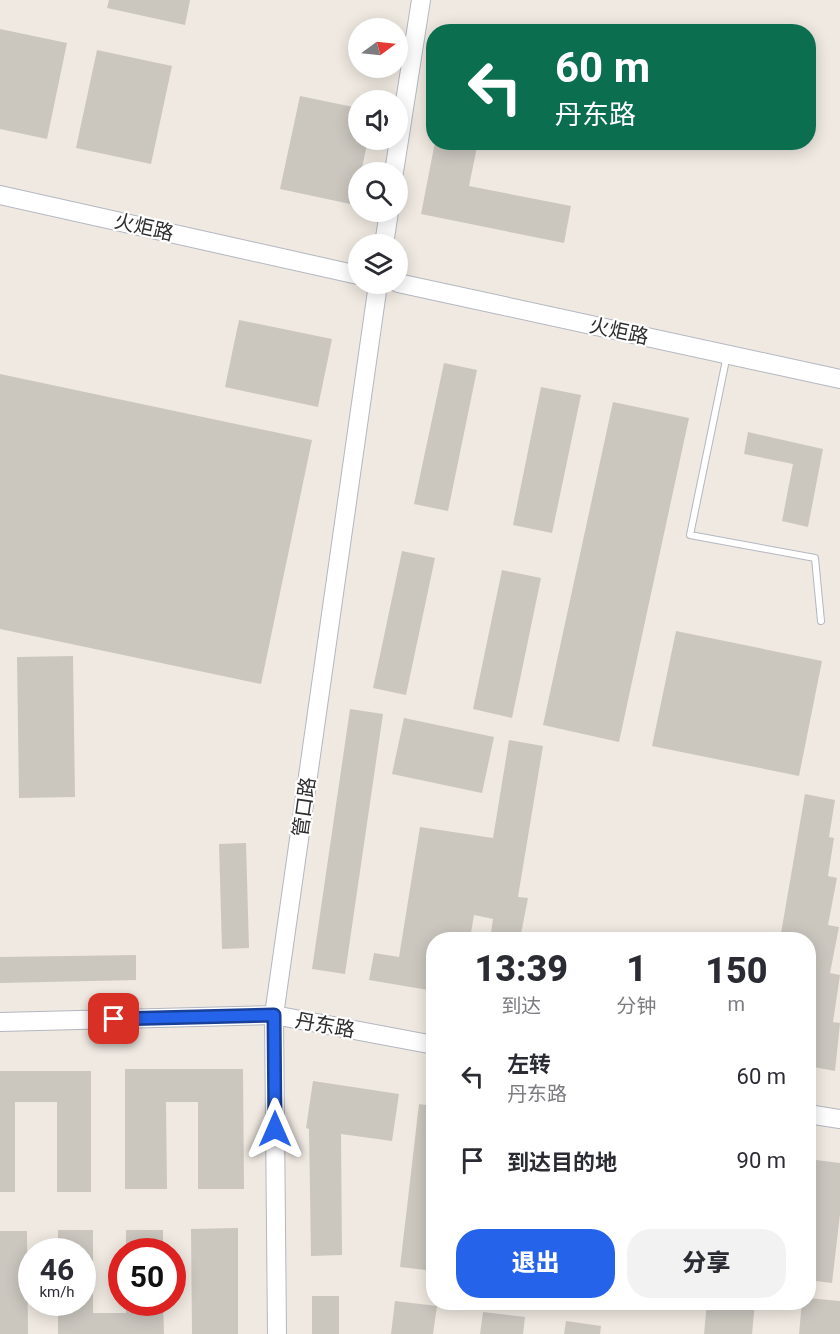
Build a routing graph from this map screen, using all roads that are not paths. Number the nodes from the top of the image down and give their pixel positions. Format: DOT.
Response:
graph roads {
  1 [pos="421,0"];
  2 [pos="396,162"];
  3 [pos="0,195"];
  4 [pos="348,273"];
  5 [pos="408,285"];
  6 [pos="377,294"];
  7 [pos="728,355"];
  8 [pos="839,379"];
  9 [pos="821,621"];
  10 [pos="274,1015"];
  11 [pos="0,1022"];
  12 [pos="426,1044"];
  13 [pos="816,1115"];
  14 [pos="840,1119"];
  15 [pos="276,1334"];
  1 -- 2 [label="main road"];
  3 -- 4 [label="main road, 火炬路"];
  5 -- 7 [label="main road, 火炬路"];
  6 -- 10 [label="main road, 管口路"];
  7 -- 8 [label="main road, 火炬路"];
  7 -- 9 [label="lane"];
  10 -- 11 [label="main road, 丹东路"];
  10 -- 12 [label="main road, 丹东路"];
  10 -- 15 [label="main road, 管口路"];
  13 -- 14 [label="main road"];
}
